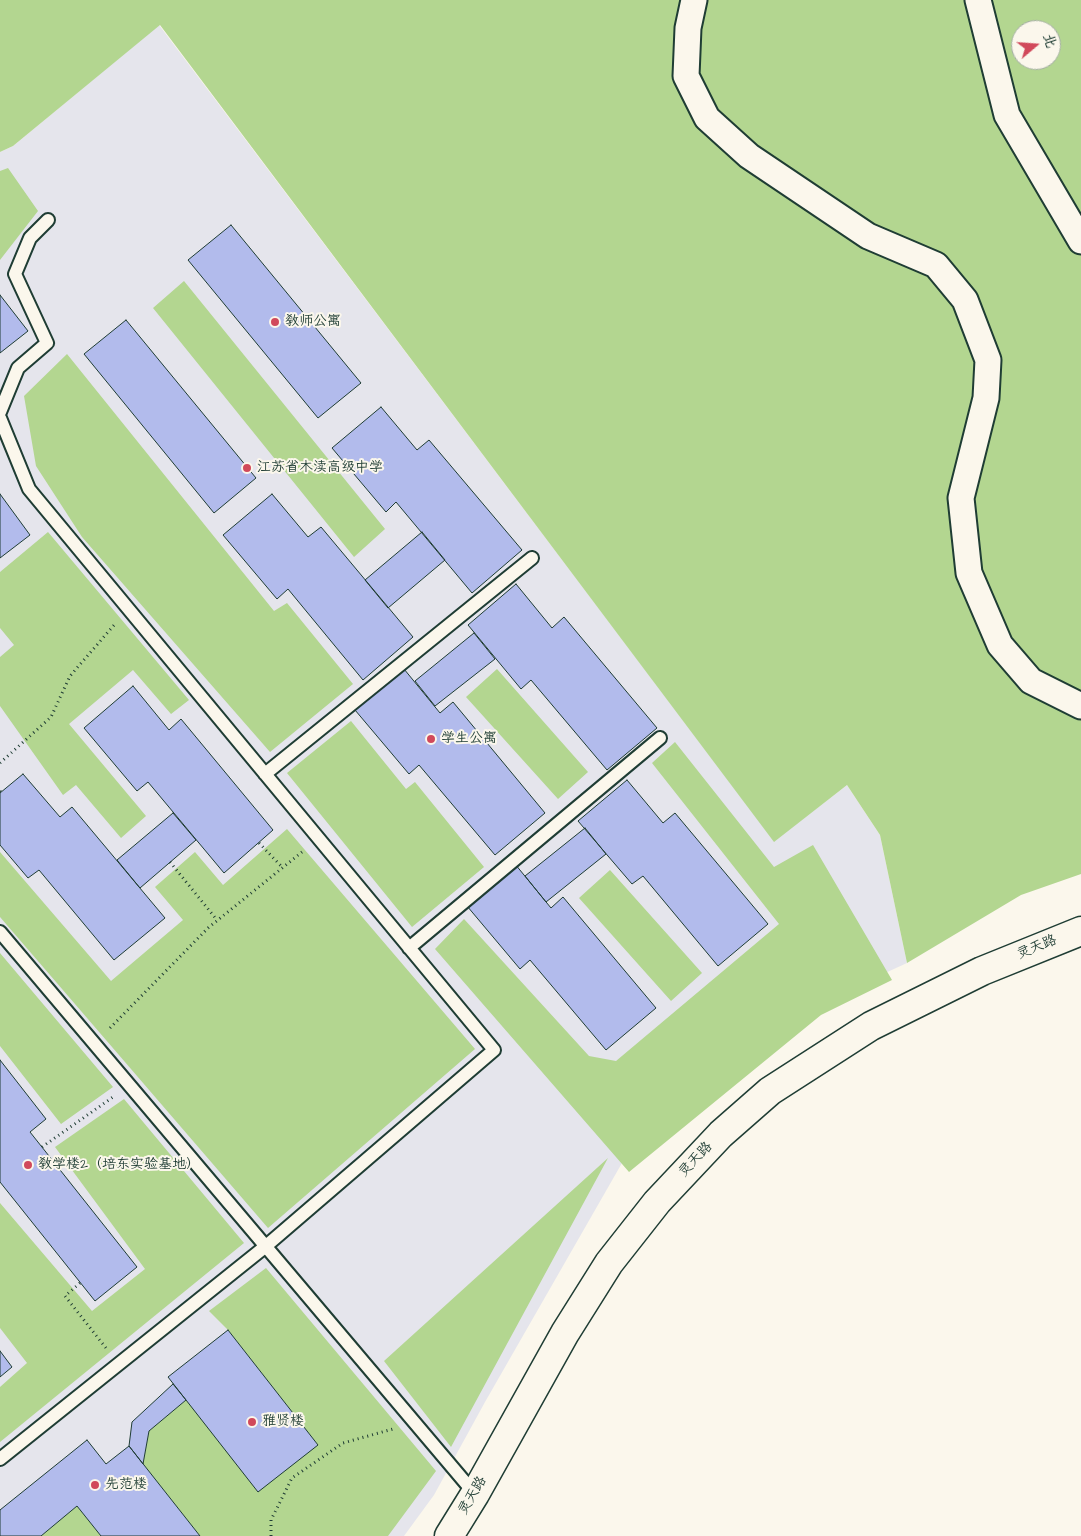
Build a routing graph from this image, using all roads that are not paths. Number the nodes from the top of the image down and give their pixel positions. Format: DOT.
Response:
graph roads {
  1 [pos="694,0"];
  2 [pos="978,0"];
  3 [pos="48,220"];
  4 [pos="1081,241"];
  5 [pos="0,412"];
  6 [pos="0,418"];
  7 [pos="532,558"];
  8 [pos="1081,706"];
  9 [pos="660,738"];
  10 [pos="265,774"];
  11 [pos="1081,931"];
  12 [pos="0,932"];
  13 [pos="409,948"];
  14 [pos="266,1246"];
  15 [pos="0,1459"];
  16 [pos="475,1494"];
  17 [pos="448,1536"];
  1 -- 8 [label="street"];
  2 -- 4 [label="street"];
  3 -- 5 [label="lane"];
  6 -- 10 [label="lane"];
  7 -- 10 [label="lane"];
  9 -- 13 [label="lane"];
  10 -- 13 [label="lane"];
  11 -- 16 [label="street, 灵天路"];
  12 -- 14 [label="lane"];
  13 -- 14 [label="lane"];
  14 -- 15 [label="lane"];
  14 -- 16 [label="lane"];
  16 -- 17 [label="street, 灵天路"];
}
